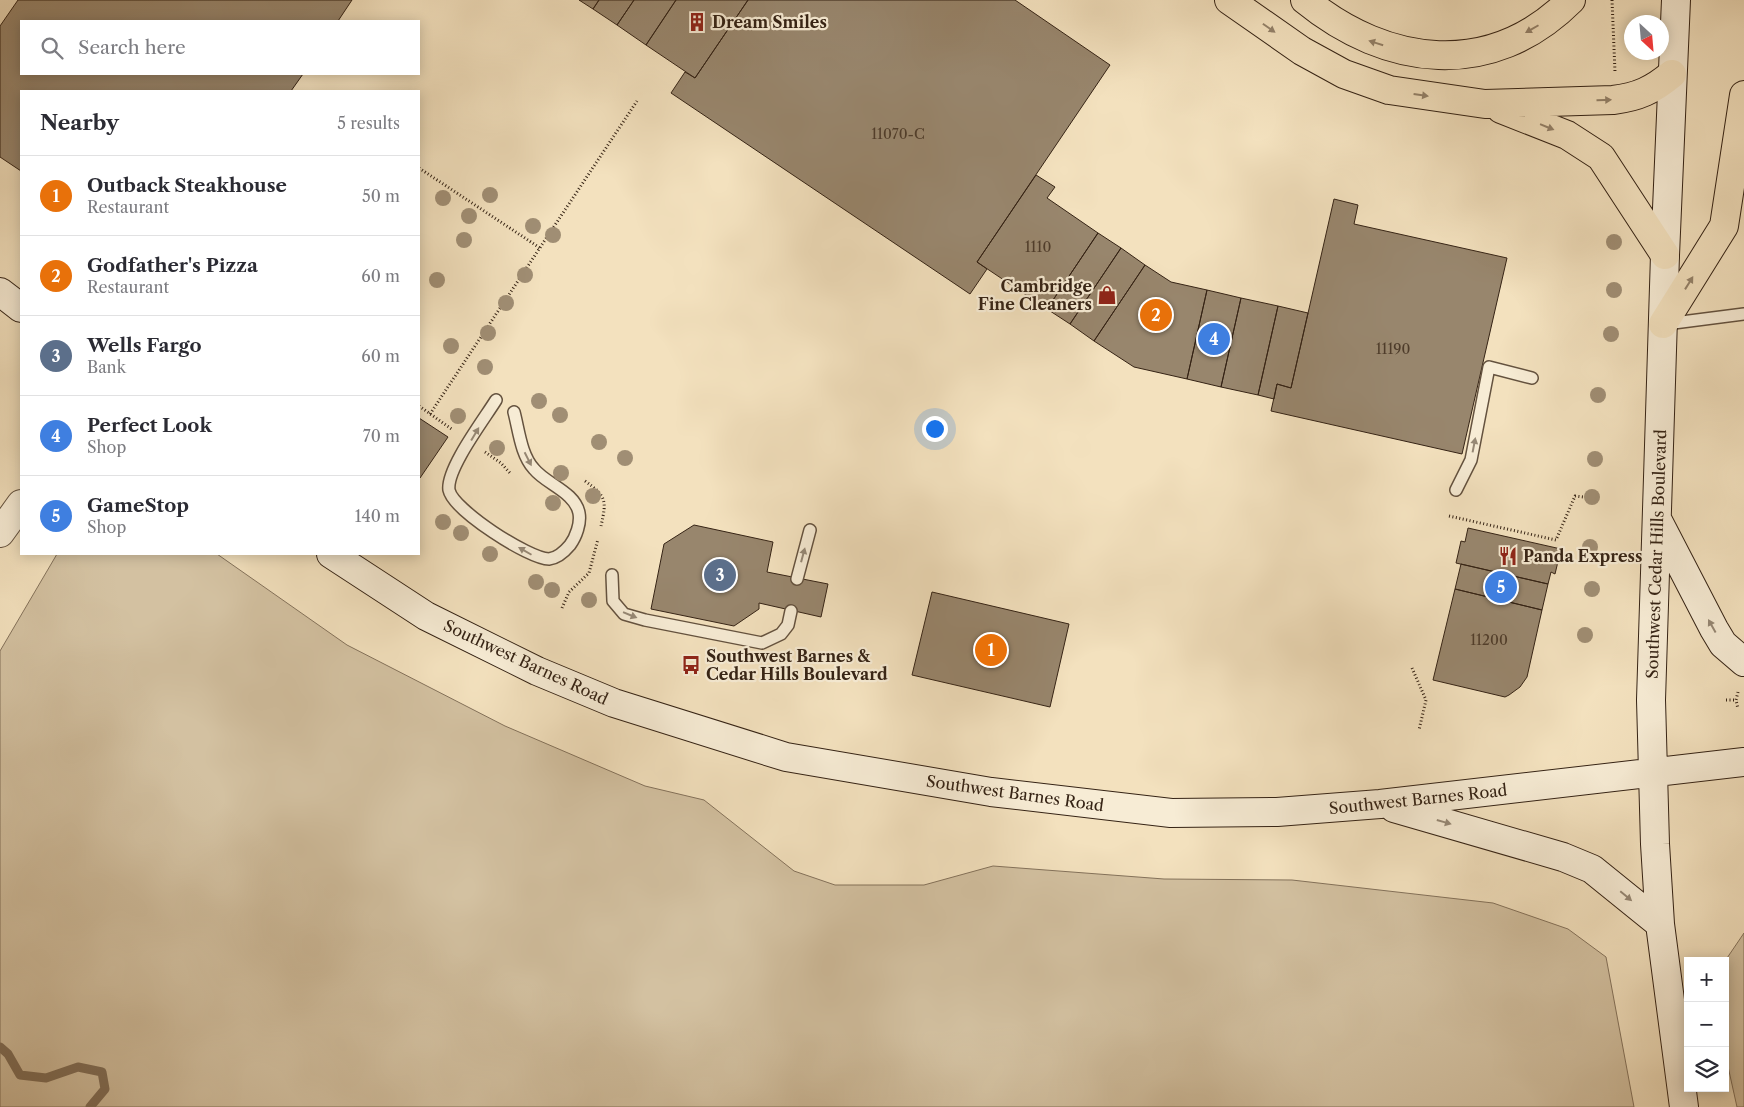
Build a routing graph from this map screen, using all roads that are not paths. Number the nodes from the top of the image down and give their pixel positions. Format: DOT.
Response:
graph roads {
  1 [pos="1229,0"];
  2 [pos="1305,0"];
  3 [pos="1571,0"];
  4 [pos="1676,0"];
  5 [pos="1672,74"];
  6 [pos="1744,95"];
  7 [pos="1485,104"];
  8 [pos="1665,255"];
  9 [pos="0,292"];
  10 [pos="20,307"];
  11 [pos="1744,314"];
  12 [pos="1663,324"];
  13 [pos="1532,378"];
  14 [pos="496,400"];
  15 [pos="514,412"];
  16 [pos="1456,490"];
  17 [pos="20,505"];
  18 [pos="1656,518"];
  19 [pos="810,530"];
  20 [pos="0,533"];
  21 [pos="333,555"];
  22 [pos="612,575"];
  23 [pos="797,579"];
  24 [pos="791,610"];
  25 [pos="1744,662"];
  26 [pos="1744,762"];
  27 [pos="1653,774"];
  28 [pos="1380,804"];
  29 [pos="1660,924"];
  30 [pos="1684,1107"];
  1 -- 7 [label="highway, one-way"];
  3 -- 2 [label="highway, one-way"];
  4 -- 5 [label="main road, Southwest Cedar Hills Boulevard"];
  7 -- 5 [label="highway, one-way"];
  5 -- 8 [label="main road, Southwest Cedar Hills Boulevard"];
  12 -- 6 [label="highway, one-way"];
  7 -- 8 [label="highway, one-way"];
  8 -- 12 [label="main road, Southwest Cedar Hills Boulevard"];
  9 -- 10 [label="main road"];
  11 -- 12 [label="lane"];
  12 -- 18 [label="main road, Southwest Cedar Hills Boulevard"];
  16 -- 13 [label="lane, one-way"];
  15 -- 14 [label="lane, one-way"];
  17 -- 20 [label="main road"];
  25 -- 18 [label="main road, one-way"];
  18 -- 27 [label="main road, Southwest Cedar Hills Boulevard"];
  23 -- 19 [label="lane, one-way"];
  21 -- 28 [label="main road, Southwest Barnes Road"];
  22 -- 24 [label="lane, one-way"];
  26 -- 27 [label="main road, Southwest Barnes Road"];
  27 -- 28 [label="main road, Southwest Barnes Road"];
  27 -- 29 [label="main road, Southwest Cedar Hills Boulevard"];
  28 -- 29 [label="main road, one-way"];
  29 -- 30 [label="main road, Southwest Cedar Hills Boulevard"];
}
